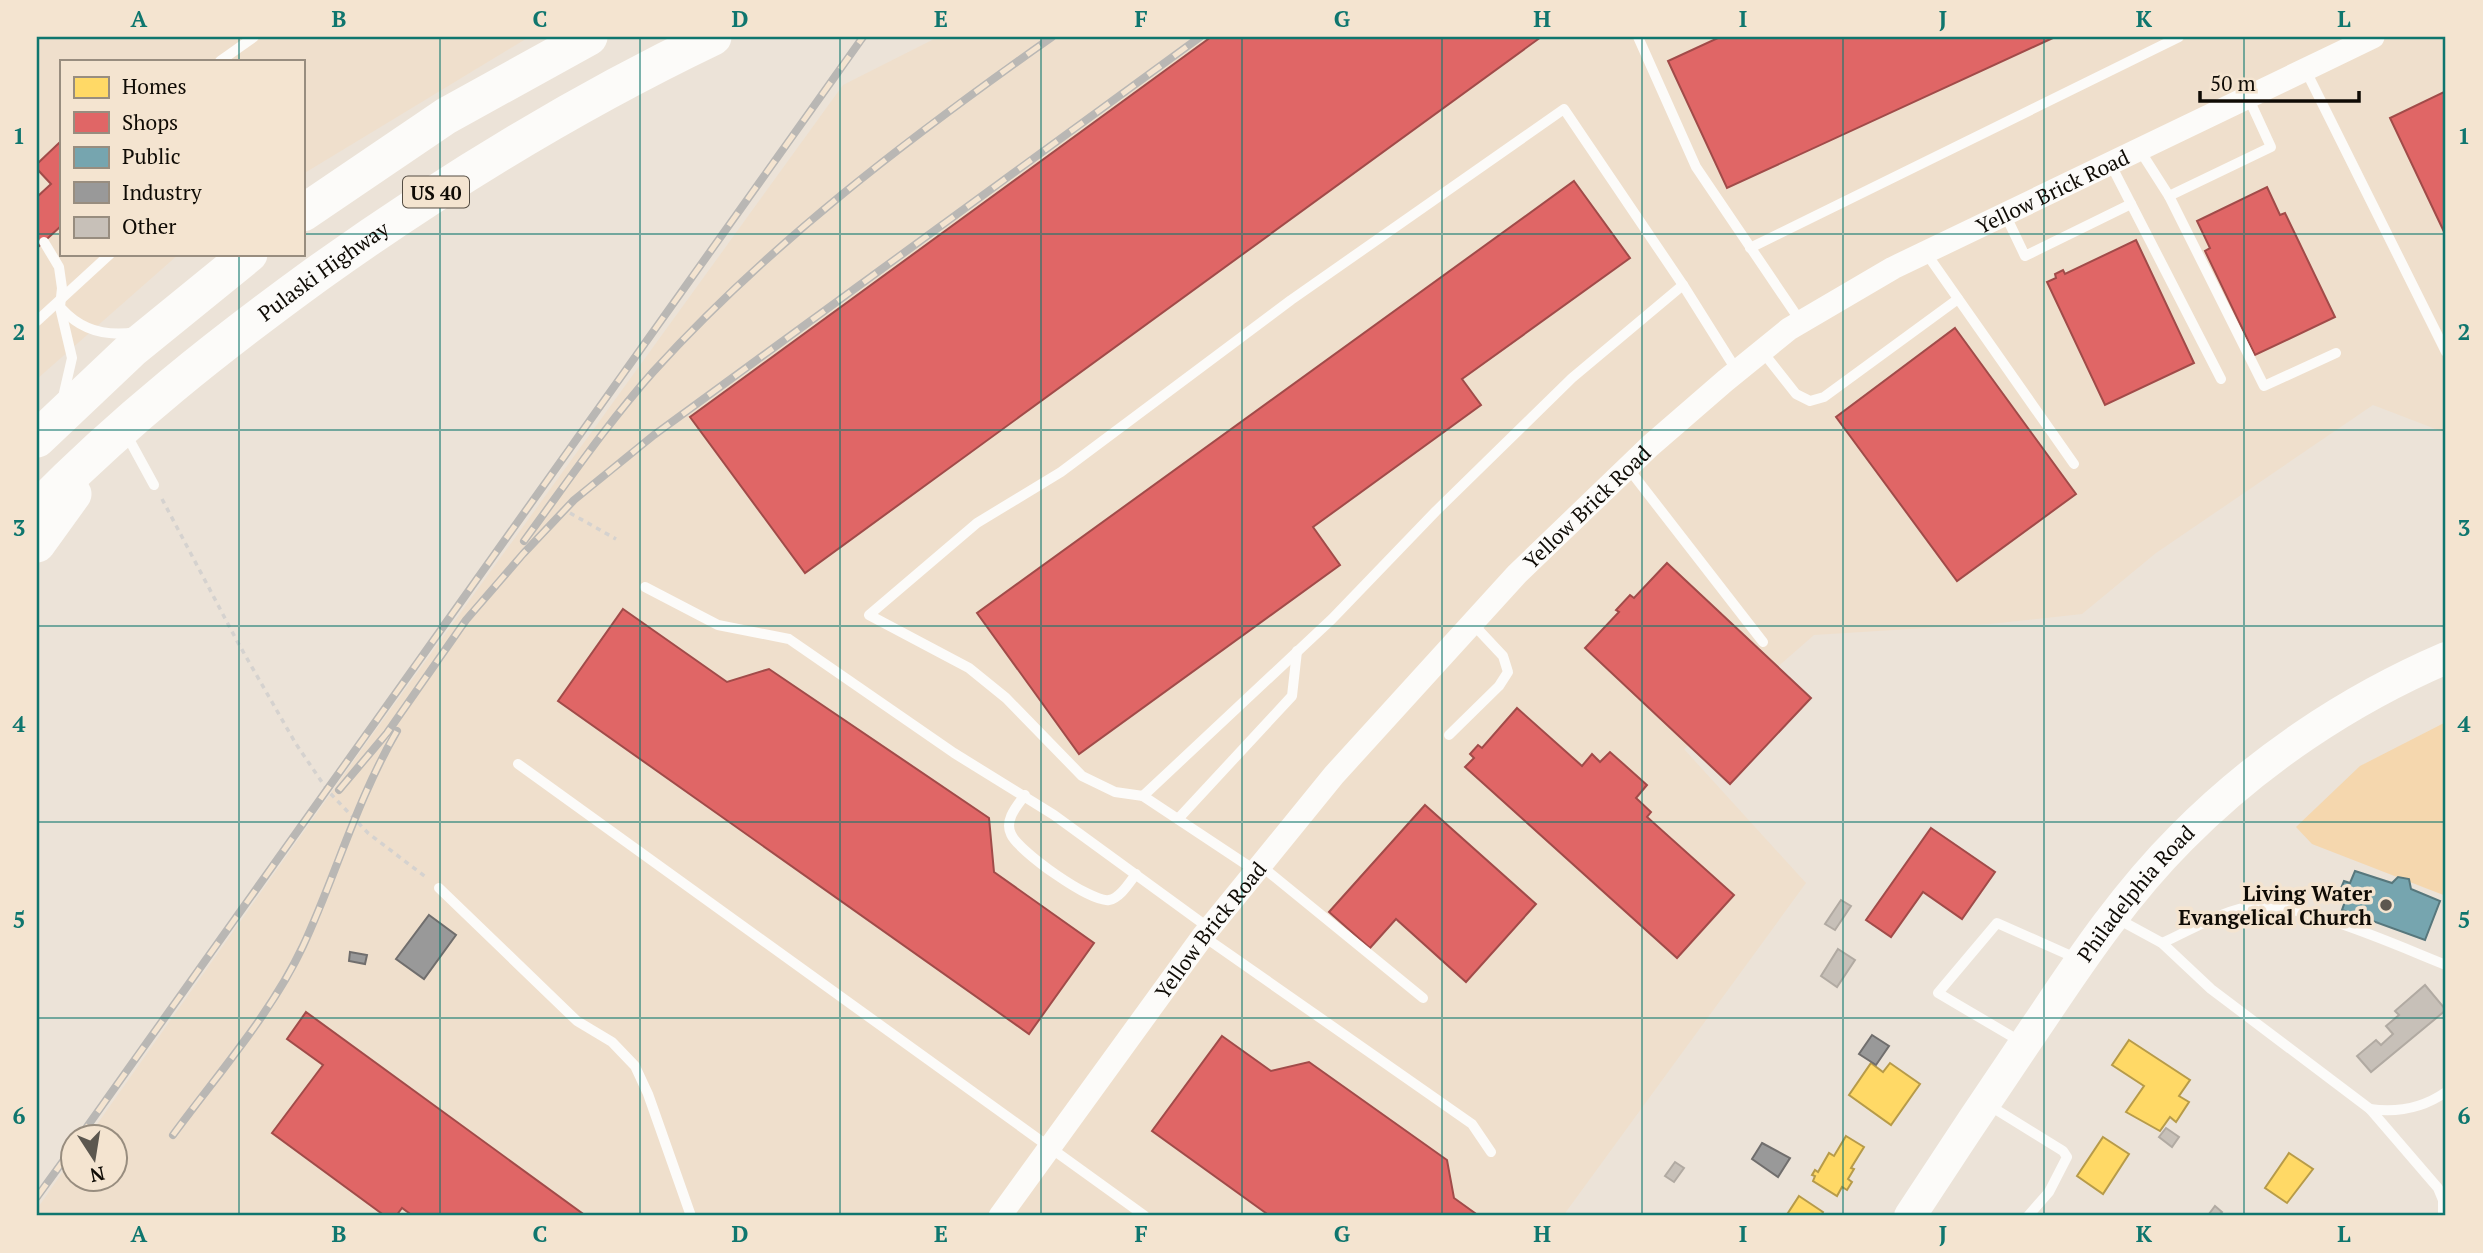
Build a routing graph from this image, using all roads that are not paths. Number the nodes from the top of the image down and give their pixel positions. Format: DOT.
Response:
graph roads {
  1 [pos="254,37"];
  2 [pos="589,37"];
  3 [pos="713,37"];
  4 [pos="1638,37"];
  5 [pos="2179,37"];
  6 [pos="2372,37"];
  7 [pos="221,60"];
  8 [pos="2305,69"];
  9 [pos="2248,97"];
  10 [pos="2139,149"];
  11 [pos="2110,163"];
  12 [pos="2169,197"];
  13 [pos="2131,204"];
  14 [pos="304,212"];
  15 [pos="2005,214"];
  16 [pos="44,242"];
  17 [pos="1750,248"];
  18 [pos="1926,253"];
  19 [pos="108,256"];
  20 [pos="246,256"];
  21 [pos="1683,285"];
  22 [pos="1958,299"];
  23 [pos="61,303"];
  24 [pos="37,321"];
  25 [pos="1802,322"];
  26 [pos="159,327"];
  27 [pos="1762,351"];
  28 [pos="2446,352"];
  29 [pos="2336,353"];
  30 [pos="1737,371"];
  31 [pos="101,376"];
  32 [pos="2221,380"];
  33 [pos="128,421"];
  34 [pos="46,429"];
  35 [pos="2074,464"];
  36 [pos="1628,468"];
  37 [pos="154,485"];
  38 [pos="37,509"];
  39 [pos="37,544"];
  40 [pos="645,587"];
  41 [pos="1472,623"];
  42 [pos="1763,642"];
  43 [pos="1297,651"];
  44 [pos="2446,658"];
  45 [pos="1449,735"];
  46 [pos="518,764"];
  47 [pos="1025,795"];
  48 [pos="1143,796"];
  49 [pos="1178,819"];
  50 [pos="1258,868"];
  51 [pos="1136,874"];
  52 [pos="439,888"];
  53 [pos="2113,916"];
  54 [pos="1206,932"];
  55 [pos="2162,943"];
  56 [pos="2081,961"];
  57 [pos="2446,965"];
  58 [pos="1423,998"];
  59 [pos="2024,1044"];
  60 [pos="2446,1092"];
  61 [pos="1985,1102"];
  62 [pos="2370,1109"];
  63 [pos="1048,1149"];
  64 [pos="1491,1152"];
  65 [pos="691,1216"];
  66 [pos="1000,1216"];
  67 [pos="1144,1216"];
  68 [pos="1910,1216"];
  69 [pos="2028,1216"];
  70 [pos="2443,1216"];
  1 -- 7 [label="lane"];
  2 -- 14 [label="highway, US 40"];
  3 -- 33 [label="highway, Pulaski Highway / US 40"];
  4 -- 17 [label="lane"];
  5 -- 17 [label="lane"];
  6 -- 8 [label="street, Yellow Brick Road"];
  8 -- 9 [label="street, Yellow Brick Road"];
  8 -- 28 [label="lane"];
  9 -- 10 [label="street, Yellow Brick Road"];
  9 -- 12 [label="lane"];
  10 -- 11 [label="street, Yellow Brick Road"];
  10 -- 12 [label="lane"];
  11 -- 13 [label="lane"];
  11 -- 15 [label="street, Yellow Brick Road"];
  12 -- 29 [label="lane"];
  13 -- 15 [label="lane"];
  13 -- 32 [label="lane"];
  15 -- 18 [label="street, Yellow Brick Road"];
  16 -- 23 [label="lane"];
  17 -- 25 [label="lane"];
  18 -- 22 [label="lane"];
  18 -- 25 [label="street, Yellow Brick Road"];
  19 -- 23 [label="lane"];
  20 -- 26 [label="highway"];
  21 -- 30 [label="lane"];
  21 -- 43 [label="lane"];
  21 -- 48 [label="lane"];
  22 -- 27 [label="lane"];
  22 -- 35 [label="lane"];
  23 -- 24 [label="lane"];
  23 -- 26 [label="lane"];
  23 -- 34 [label="lane"];
  25 -- 27 [label="street, Yellow Brick Road"];
  26 -- 31 [label="highway"];
  27 -- 30 [label="street, Yellow Brick Road"];
  30 -- 36 [label="street, Yellow Brick Road"];
  31 -- 33 [label="highway"];
  31 -- 34 [label="highway"];
  33 -- 37 [label="lane"];
  33 -- 38 [label="highway, Pulaski Highway / US 40"];
  33 -- 39 [label="highway"];
  36 -- 41 [label="street, Yellow Brick Road"];
  36 -- 42 [label="lane"];
  40 -- 47 [label="lane"];
  41 -- 45 [label="lane"];
  41 -- 50 [label="street, Yellow Brick Road"];
  43 -- 48 [label="lane"];
  43 -- 49 [label="lane"];
  44 -- 53 [label="main road, Philadelphia Road"];
  46 -- 63 [label="lane"];
  47 -- 51 [label="lane"];
  47 -- 51 [label="lane"];
  48 -- 49 [label="lane"];
  49 -- 50 [label="lane"];
  50 -- 54 [label="street, Yellow Brick Road"];
  50 -- 58 [label="lane"];
  51 -- 54 [label="lane"];
  52 -- 65 [label="lane"];
  53 -- 55 [label="lane"];
  53 -- 56 [label="main road, Philadelphia Road"];
  54 -- 63 [label="street, Yellow Brick Road"];
  54 -- 64 [label="lane"];
  55 -- 57 [label="lane"];
  55 -- 62 [label="lane"];
  56 -- 59 [label="main road, Philadelphia Road"];
  56 -- 59 [label="lane"];
  59 -- 61 [label="main road, Philadelphia Road"];
  60 -- 62 [label="lane"];
  61 -- 68 [label="main road, Philadelphia Road"];
  61 -- 69 [label="lane"];
  62 -- 70 [label="lane"];
  63 -- 66 [label="street, Yellow Brick Road"];
  63 -- 67 [label="lane"];
}
